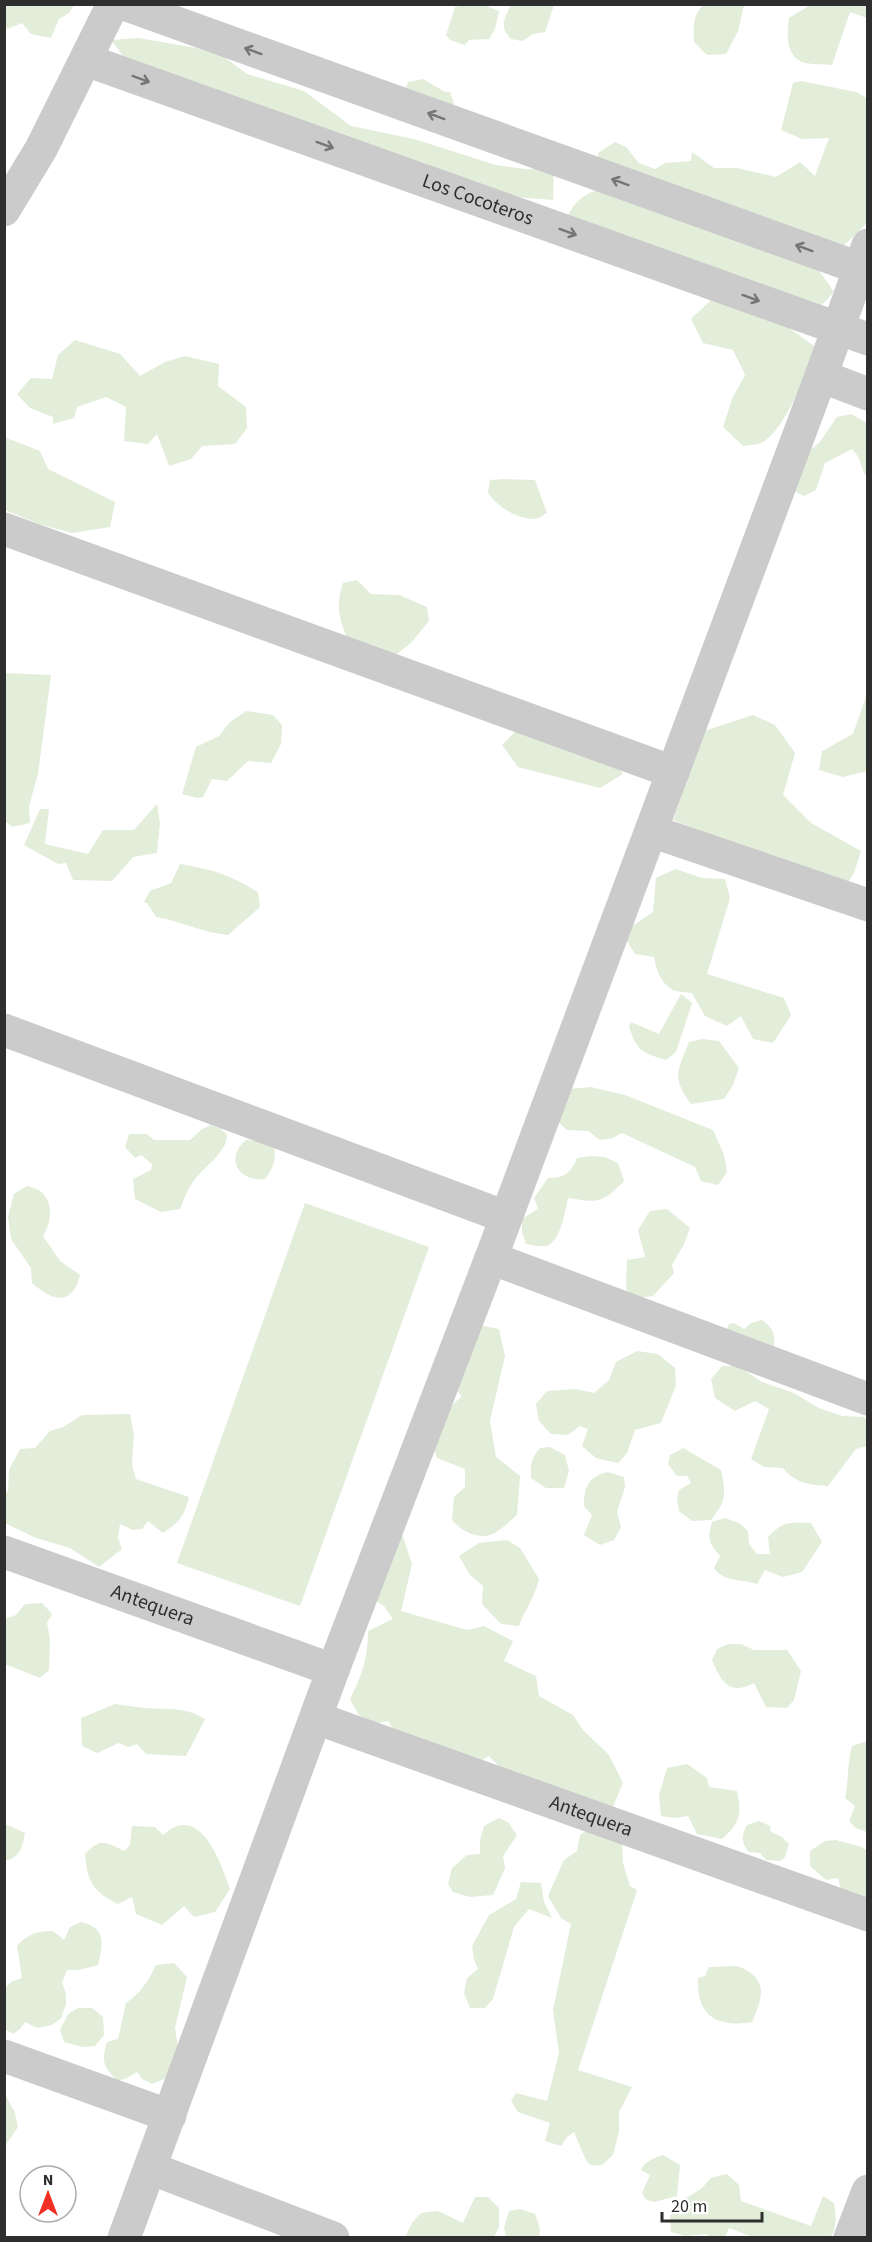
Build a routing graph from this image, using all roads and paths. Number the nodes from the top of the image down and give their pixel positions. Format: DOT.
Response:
graph roads {
  1 [pos="113,4"];
  2 [pos="124,4"];
  3 [pos="86,60"];
  4 [pos="4,210"];
  5 [pos="863,256"];
  6 [pos="837,328"];
  7 [pos="867,339"];
  8 [pos="821,376"];
  9 [pos="867,394"];
  10 [pos="4,529"];
  11 [pos="673,772"];
  12 [pos="651,831"];
  13 [pos="867,905"];
  14 [pos="4,1030"];
  15 [pos="506,1217"];
  16 [pos="491,1258"];
  17 [pos="867,1399"];
  18 [pos="4,1552"];
  19 [pos="333,1670"];
  20 [pos="316,1718"];
  21 [pos="867,1915"];
  22 [pos="4,2056"];
  23 [pos="170,2116"];
  24 [pos="150,2168"];
  25 [pos="867,2191"];
  26 [pos="124,2238"];
  27 [pos="333,2238"];
  28 [pos="850,2238"];
  1 -- 3 [label="street"];
  5 -- 2 [label="street, one-way"];
  3 -- 4 [label="street"];
  3 -- 6 [label="street, Los Cocoteros, one-way"];
  5 -- 6 [label="street"];
  6 -- 7 [label="street, Los Cocoteros"];
  6 -- 8 [label="street"];
  8 -- 9 [label="street"];
  8 -- 11 [label="street"];
  10 -- 11 [label="street"];
  11 -- 12 [label="street"];
  12 -- 13 [label="street"];
  12 -- 15 [label="street"];
  14 -- 15 [label="street"];
  15 -- 16 [label="street"];
  16 -- 17 [label="street"];
  16 -- 19 [label="street"];
  18 -- 19 [label="street, Antequera"];
  19 -- 20 [label="street"];
  20 -- 21 [label="street, Antequera"];
  20 -- 23 [label="street"];
  22 -- 23 [label="street"];
  23 -- 24 [label="street"];
  24 -- 26 [label="street"];
  24 -- 27 [label="street"];
  25 -- 28 [label="street"];
}
